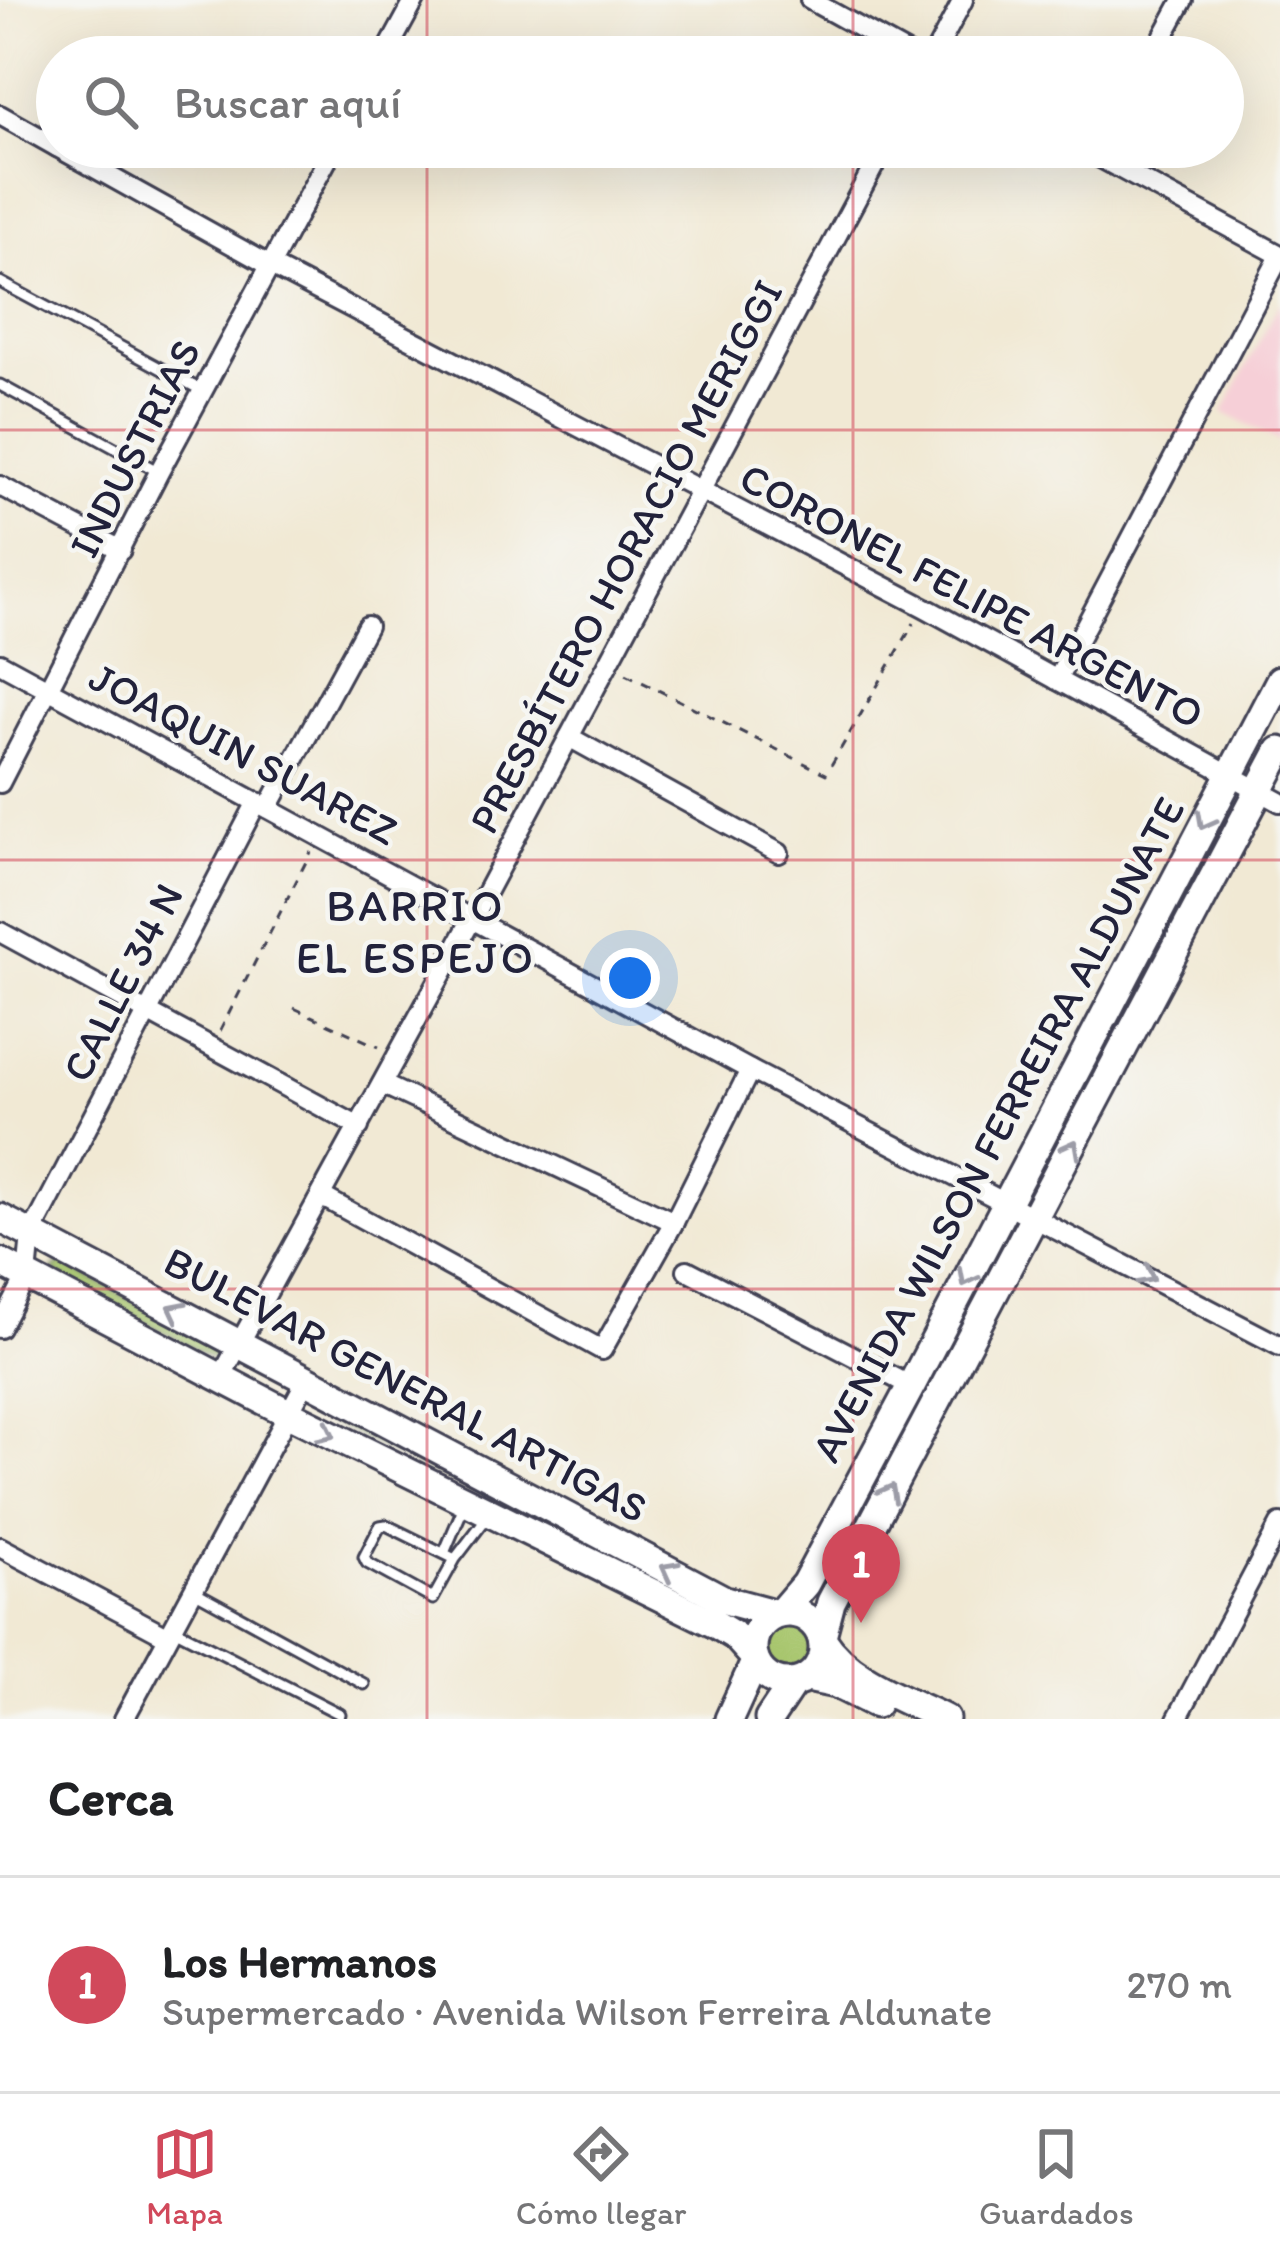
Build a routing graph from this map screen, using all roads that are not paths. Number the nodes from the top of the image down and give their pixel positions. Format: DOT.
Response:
graph roads {
  1 [pos="415,0"];
  2 [pos="810,0"];
  3 [pos="963,0"];
  4 [pos="1183,0"];
  5 [pos="395,36"];
  6 [pos="875,36"];
  7 [pos="943,36"];
  8 [pos="1163,36"];
  9 [pos="0,115"];
  10 [pos="36,135"];
  11 [pos="95,168"];
  12 [pos="322,168"];
  13 [pos="873,168"];
  14 [pos="1126,168"];
  15 [pos="1280,256"];
  16 [pos="269,265"];
  17 [pos="0,282"];
  18 [pos="0,386"];
  19 [pos="203,391"];
  20 [pos="159,472"];
  21 [pos="0,486"];
  22 [pos="702,491"];
  23 [pos="121,550"];
  24 [pos="367,626"];
  25 [pos="0,664"];
  26 [pos="1057,680"];
  27 [pos="1280,680"];
  28 [pos="50,691"];
  29 [pos="569,737"];
  30 [pos="1280,751"];
  31 [pos="1230,774"];
  32 [pos="0,783"];
  33 [pos="1269,797"];
  34 [pos="262,805"];
  35 [pos="779,853"];
  36 [pos="473,917"];
  37 [pos="0,932"];
  38 [pos="148,1012"];
  39 [pos="750,1070"];
  40 [pos="382,1084"];
  41 [pos="359,1127"];
  42 [pos="321,1196"];
  43 [pos="1006,1202"];
  44 [pos="0,1218"];
  45 [pos="1036,1218"];
  46 [pos="674,1222"];
  47 [pos="31,1235"];
  48 [pos="0,1262"];
  49 [pos="687,1270"];
  50 [pos="27,1276"];
  51 [pos="0,1328"];
  52 [pos="241,1343"];
  53 [pos="1280,1346"];
  54 [pos="221,1377"];
  55 [pos="308,1378"];
  56 [pos="911,1386"];
  57 [pos="288,1413"];
  58 [pos="478,1507"];
  59 [pos="1280,1524"];
  60 [pos="0,1547"];
  61 [pos="443,1553"];
  62 [pos="455,1559"];
  63 [pos="193,1590"];
  64 [pos="779,1613"];
  65 [pos="169,1632"];
  66 [pos="822,1638"];
  67 [pos="754,1660"];
  68 [pos="800,1680"];
  69 [pos="364,1684"];
  70 [pos="340,1714"];
  71 [pos="124,1719"];
  72 [pos="729,1719"];
  73 [pos="769,1719"];
  74 [pos="904,1719"];
  75 [pos="945,1719"];
  76 [pos="1177,1719"];
  1 -- 5 [label="street"];
  2 -- 6 [label="street"];
  3 -- 7 [label="street"];
  4 -- 8 [label="street"];
  9 -- 10 [label="street, CORONEL FELIPE ARGENTO"];
  11 -- 16 [label="street, CORONEL FELIPE ARGENTO"];
  12 -- 16 [label="street, INDUSTRIAS"];
  13 -- 22 [label="street, PRESBÍTERO HORACIO MERIGGI"];
  14 -- 15 [label="street"];
  15 -- 26 [label="street"];
  16 -- 19 [label="street, INDUSTRIAS"];
  16 -- 22 [label="street, CORONEL FELIPE ARGENTO"];
  17 -- 19 [label="lane"];
  18 -- 20 [label="lane"];
  19 -- 20 [label="street, INDUSTRIAS"];
  20 -- 23 [label="street, INDUSTRIAS"];
  21 -- 23 [label="street"];
  22 -- 26 [label="street, CORONEL FELIPE ARGENTO"];
  22 -- 29 [label="street, PRESBÍTERO HORACIO MERIGGI"];
  23 -- 28 [label="street, INDUSTRIAS"];
  24 -- 34 [label="street, CALLE 34 N"];
  25 -- 28 [label="street, JOAQUIN SUAREZ"];
  26 -- 31 [label="street, CORONEL FELIPE ARGENTO"];
  27 -- 31 [label="street, AVENIDA WILSON FERREIRA ALDUNATE"];
  28 -- 32 [label="street, INDUSTRIAS"];
  28 -- 34 [label="street, JOAQUIN SUAREZ"];
  29 -- 35 [label="street"];
  29 -- 36 [label="street, PRESBÍTERO HORACIO MERIGGI"];
  30 -- 33 [label="street, AVENIDA WILSON FERREIRA ALDUNATE"];
  31 -- 33 [label="street, CORONEL FELIPE ARGENTO"];
  31 -- 43 [label="street, AVENIDA WILSON FERREIRA ALDUNATE, one-way"];
  45 -- 33 [label="street, AVENIDA WILSON FERREIRA ALDUNATE, one-way"];
  34 -- 36 [label="street, JOAQUIN SUAREZ"];
  34 -- 38 [label="street, CALLE 34 N"];
  36 -- 39 [label="street, JOAQUIN SUAREZ"];
  36 -- 40 [label="street, PRESBÍTERO HORACIO MERIGGI"];
  37 -- 38 [label="street"];
  38 -- 41 [label="street"];
  38 -- 47 [label="street, CALLE 34 N"];
  39 -- 43 [label="street, JOAQUIN SUAREZ"];
  39 -- 46 [label="street"];
  40 -- 41 [label="street, PRESBÍTERO HORACIO MERIGGI"];
  40 -- 46 [label="street"];
  41 -- 42 [label="street, PRESBÍTERO HORACIO MERIGGI"];
  42 -- 46 [label="street"];
  42 -- 52 [label="street, PRESBÍTERO HORACIO MERIGGI"];
  43 -- 45 [label="street, JOAQUIN SUAREZ"];
  43 -- 56 [label="street, AVENIDA WILSON FERREIRA ALDUNATE, one-way"];
  44 -- 47 [label="street, BULEVAR GENERAL ARTIGAS"];
  45 -- 53 [label="street, JOAQUIN SUAREZ, one-way"];
  66 -- 45 [label="street, AVENIDA WILSON FERREIRA ALDUNATE, one-way"];
  47 -- 50 [label="street, CALLE 34 N"];
  52 -- 47 [label="street, BULEVAR GENERAL ARTIGAS, one-way"];
  48 -- 50 [label="street, BULEVAR GENERAL ARTIGAS"];
  49 -- 56 [label="street"];
  50 -- 51 [label="street, CALLE 34 N"];
  50 -- 54 [label="street, BULEVAR GENERAL ARTIGAS"];
  52 -- 54 [label="street, PRESBÍTERO HORACIO MERIGGI"];
  52 -- 55 [label="street, BULEVAR GENERAL ARTIGAS"];
  54 -- 57 [label="street, BULEVAR GENERAL ARTIGAS"];
  55 -- 57 [label="street"];
  64 -- 55 [label="street, BULEVAR GENERAL ARTIGAS, one-way"];
  56 -- 64 [label="street, AVENIDA WILSON FERREIRA ALDUNATE"];
  57 -- 58 [label="street, BULEVAR GENERAL ARTIGAS, one-way"];
  57 -- 63 [label="street"];
  58 -- 61 [label="lane"];
  58 -- 62 [label="lane"];
  58 -- 67 [label="street, BULEVAR GENERAL ARTIGAS"];
  59 -- 76 [label="street"];
  60 -- 65 [label="street"];
  61 -- 62 [label="lane"];
  61 -- 62 [label="lane"];
  63 -- 65 [label="street"];
  63 -- 69 [label="lane"];
  64 -- 66 [label="street"];
  64 -- 67 [label="street"];
  65 -- 70 [label="lane"];
  65 -- 71 [label="street"];
  66 -- 68 [label="street"];
  66 -- 75 [label="street"];
  67 -- 68 [label="street"];
  67 -- 72 [label="street"];
  68 -- 73 [label="street"];
  68 -- 74 [label="street"];
}
